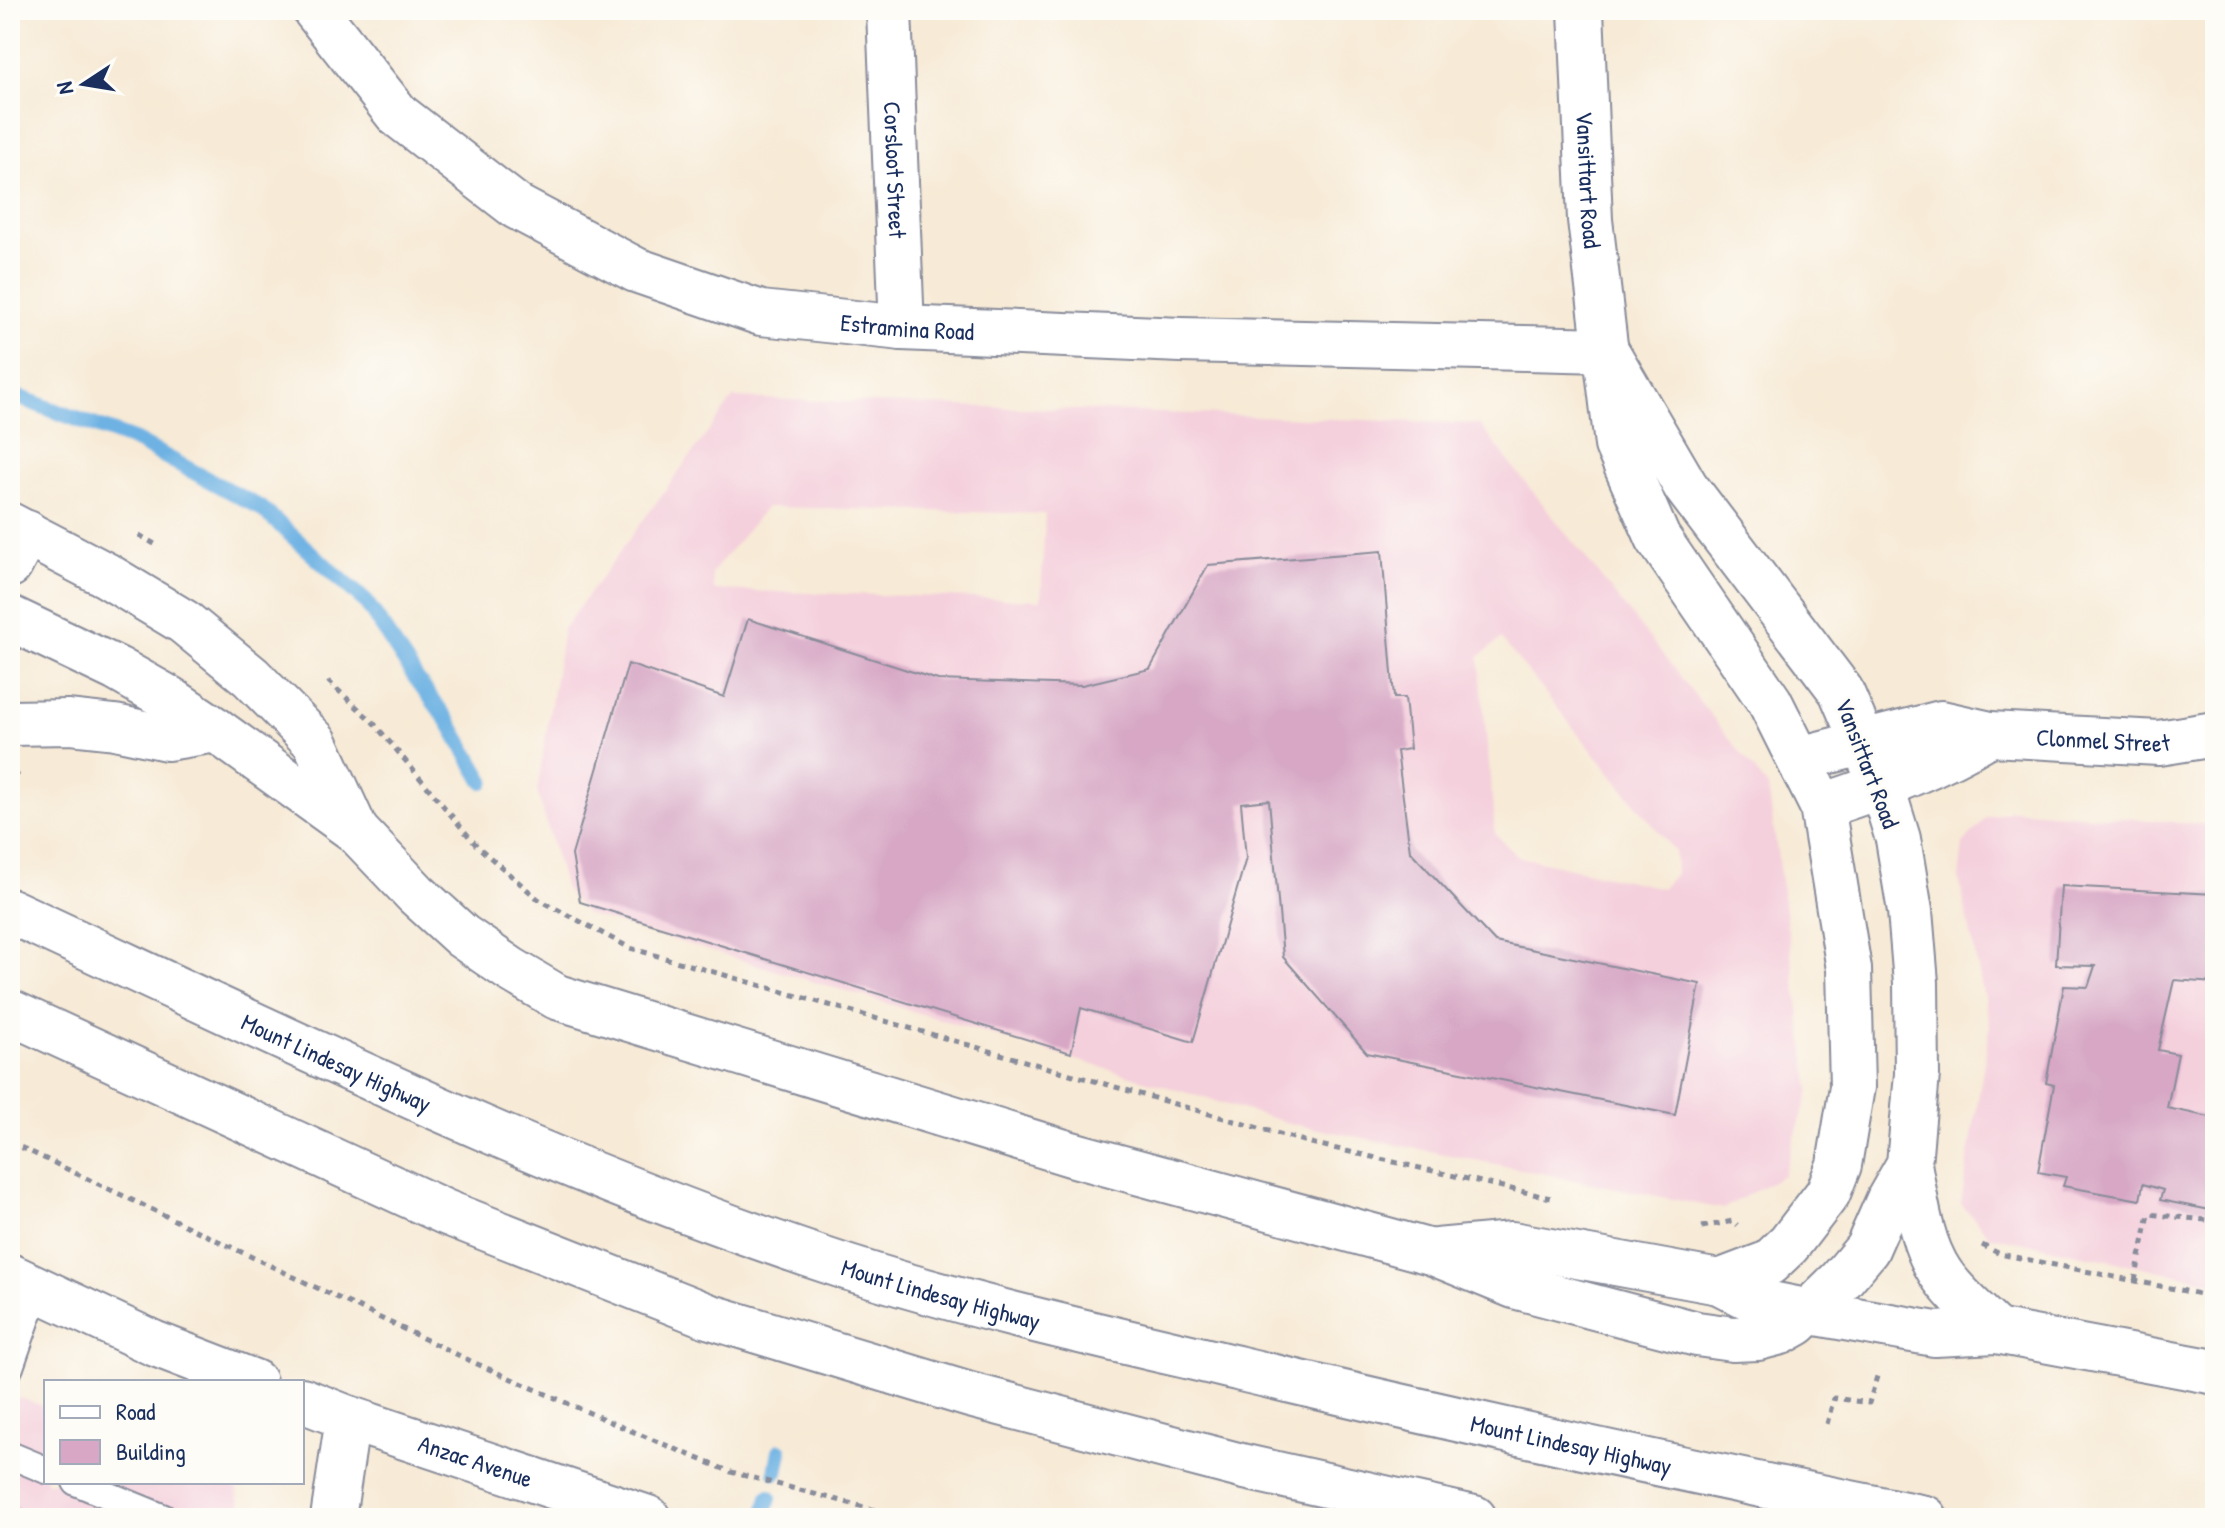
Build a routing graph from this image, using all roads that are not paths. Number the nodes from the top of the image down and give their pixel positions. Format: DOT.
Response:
graph roads {
  1 [pos="315,10"];
  2 [pos="889,10"];
  3 [pos="1581,10"];
  4 [pos="902,328"];
  5 [pos="1606,350"];
  6 [pos="16,541"];
  7 [pos="10,618"];
  8 [pos="10,723"];
  9 [pos="216,730"];
  10 [pos="1990,734"];
  11 [pos="2215,734"];
  12 [pos="1863,743"];
  13 [pos="1799,759"];
  14 [pos="1882,787"];
  15 [pos="1822,806"];
  16 [pos="356,831"];
  17 [pos="10,911"];
  18 [pos="10,1012"];
  19 [pos="10,1038"];
  20 [pos="76,1044"];
  21 [pos="1909,1164"];
  22 [pos="1431,1252"];
  23 [pos="24,1282"];
  24 [pos="1719,1282"];
  25 [pos="1811,1312"];
  26 [pos="1996,1331"];
  27 [pos="10,1367"];
  28 [pos="2215,1372"];
  29 [pos="249,1380"];
  30 [pos="304,1401"];
  31 [pos="348,1418"];
  32 [pos="10,1455"];
  33 [pos="44,1469"];
  34 [pos="81,1484"];
  35 [pos="164,1518"];
  36 [pos="333,1518"];
  37 [pos="648,1518"];
  38 [pos="1474,1518"];
  39 [pos="1925,1518"];
  1 -- 4 [label="main road, Estramina Road"];
  2 -- 4 [label="main road, Corsloot Street"];
  3 -- 5 [label="main road, Vansittart Road"];
  4 -- 5 [label="main road, Estramina Road"];
  5 -- 12 [label="main road, Vansittart Road"];
  5 -- 13 [label="main road, Vansittart Road"];
  6 -- 16 [label="main road"];
  7 -- 9 [label="main road"];
  8 -- 9 [label="main road"];
  9 -- 16 [label="main road"];
  10 -- 11 [label="main road, Clonmel Street"];
  10 -- 12 [label="main road, Clonmel Street"];
  10 -- 14 [label="main road"];
  12 -- 13 [label="main road, Clonmel Street"];
  12 -- 14 [label="main road, Vansittart Road"];
  13 -- 15 [label="main road, Vansittart Road"];
  14 -- 15 [label="main road"];
  14 -- 21 [label="main road, Vansittart Road"];
  15 -- 24 [label="main road, Vansittart Road"];
  16 -- 22 [label="main road"];
  17 -- 39 [label="main road, Mount Lindesay Highway"];
  18 -- 20 [label="main road"];
  19 -- 20 [label="main road"];
  20 -- 38 [label="main road"];
  21 -- 25 [label="main road, Vansittart Road"];
  21 -- 26 [label="main road"];
  22 -- 24 [label="main road"];
  22 -- 25 [label="main road"];
  23 -- 27 [label="lane"];
  23 -- 29 [label="main road"];
  24 -- 25 [label="main road"];
  25 -- 26 [label="main road"];
  26 -- 28 [label="main road"];
  30 -- 31 [label="main road, Anzac Avenue"];
  31 -- 36 [label="main road"];
  31 -- 37 [label="main road, Anzac Avenue"];
  32 -- 33 [label="lane"];
  34 -- 35 [label="lane"];
}
